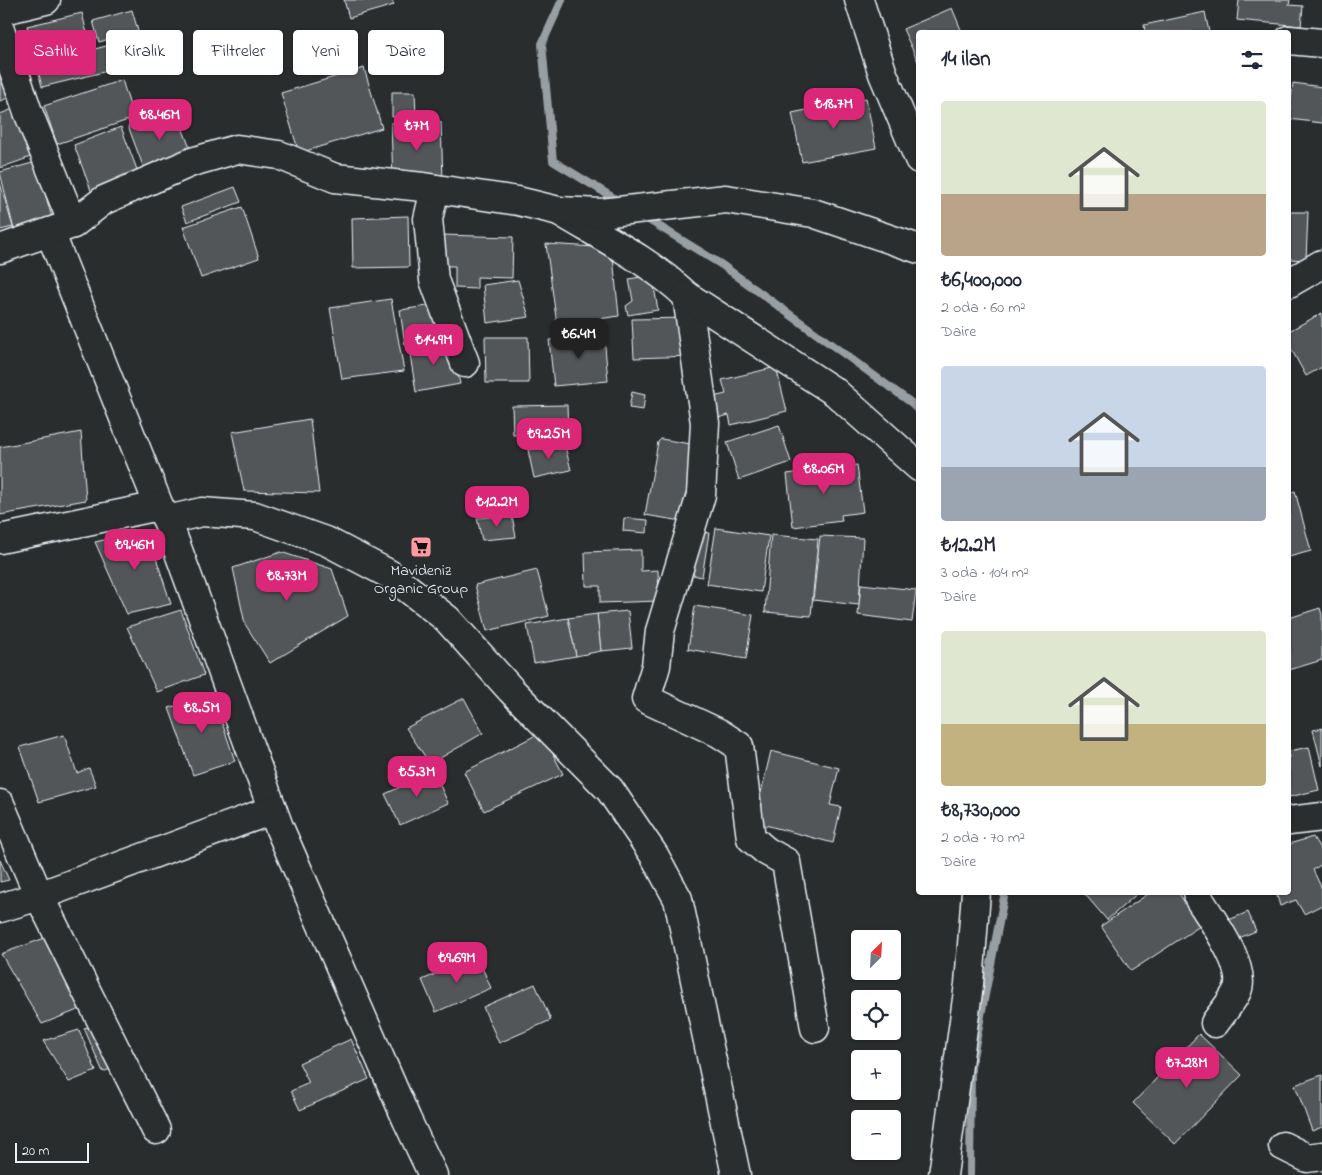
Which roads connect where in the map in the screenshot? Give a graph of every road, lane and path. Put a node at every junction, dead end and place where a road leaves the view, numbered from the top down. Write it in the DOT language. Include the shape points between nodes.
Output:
graph roads {
  1 [pos="46,0"];
  2 [pos="859,0"];
  3 [pos="0,11"];
  4 [pos="0,30"];
  5 [pos="1291,40"];
  6 [pos="1322,43"];
  7 [pos="916,151"];
  8 [pos="435,189"];
  9 [pos="559,211"];
  10 [pos="61,228"];
  11 [pos="916,248"];
  12 [pos="0,249"];
  13 [pos="1322,264"];
  14 [pos="1291,282"];
  15 [pos="686,296"];
  16 [pos="465,362"];
  17 [pos="916,464"];
  18 [pos="163,513"];
  19 [pos="0,539"];
  20 [pos="0,804"];
  21 [pos="272,810"];
  22 [pos="1322,816"];
  23 [pos="1291,822"];
  24 [pos="976,895"];
  25 [pos="1198,895"];
  26 [pos="39,896"];
  27 [pos="0,908"];
  28 [pos="1214,1023"];
  29 [pos="815,1028"];
  30 [pos="156,1130"];
  31 [pos="1283,1146"];
  32 [pos="1322,1156"];
  33 [pos="433,1175"];
  34 [pos="736,1175"];
  35 [pos="943,1175"];
  1 -- 3 [label="street"];
  2 -- 7 [label="street" via="883,74"];
  4 -- 10 [label="street" via="28,112"];
  5 -- 6 [label="street"];
  8 -- 9 [label="street" via="518,201"];
  8 -- 10 [label="street" via="334,178 279,155 237,149 192,162 104,200"];
  8 -- 16 [label="street" via="428,219 434,280"];
  9 -- 11 [label="street" via="601,213 726,199 813,213"];
  9 -- 15 [label="street" via="672,282"];
  10 -- 12 [label="street"];
  10 -- 18 [label="street"];
  13 -- 14 [label="street"];
  15 -- 17 [label="street" via="835,392"];
  15 -- 29 [label="street" via="705,423 701,495 660,631 656,666 646,699 719,733 739,746 751,838 786,862"];
  18 -- 19 [label="street"];
  18 -- 21 [label="street"];
  18 -- 34 [label="street" via="256,516 328,542 389,574 448,618 512,691 610,790 654,855 678,899"];
  20 -- 26 [label="street"];
  21 -- 26 [label="street"];
  21 -- 33 [label="street"];
  22 -- 23 [label="street"];
  24 -- 35 [label="street" via="970,984"];
  25 -- 28 [label="street" via="1238,970 1238,990"];
  26 -- 27 [label="street"];
  26 -- 30 [label="street"];
  31 -- 32 [label="street" via="1307,1158"];
}
